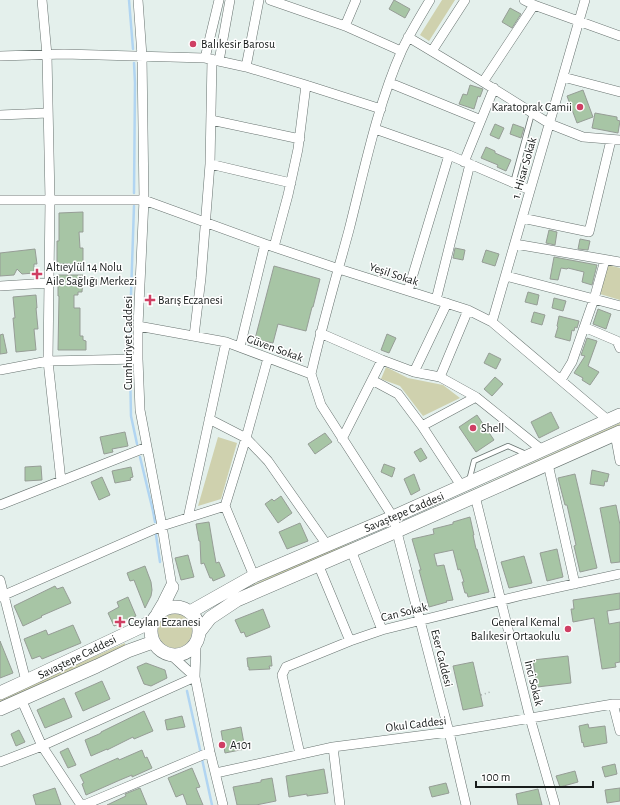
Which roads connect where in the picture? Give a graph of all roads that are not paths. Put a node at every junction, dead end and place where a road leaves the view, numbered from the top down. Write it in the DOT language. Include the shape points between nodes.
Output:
graph roads {
  1 [pos="42,0"];
  2 [pos="138,0"];
  3 [pos="219,0"];
  4 [pos="230,0"];
  5 [pos="259,0"];
  6 [pos="270,0"];
  7 [pos="356,0"];
  8 [pos="430,0"];
  9 [pos="465,0"];
  10 [pos="524,0"];
  11 [pos="585,0"];
  12 [pos="534,5"];
  13 [pos="579,21"];
  14 [pos="345,26"];
  15 [pos="620,36"];
  16 [pos="408,38"];
  17 [pos="402,51"];
  18 [pos="432,51"];
  19 [pos="47,55"];
  20 [pos="0,56"];
  21 [pos="142,56"];
  22 [pos="212,59"];
  23 [pos="246,67"];
  24 [pos="563,77"];
  25 [pos="483,82"];
  26 [pos="390,83"];
  27 [pos="306,85"];
  28 [pos="494,88"];
  29 [pos="620,92"];
  30 [pos="381,109"];
  31 [pos="532,113"];
  32 [pos="48,114"];
  33 [pos="0,115"];
  34 [pos="211,120"];
  35 [pos="481,120"];
  36 [pos="550,124"];
  37 [pos="375,129"];
  38 [pos="300,139"];
  39 [pos="615,140"];
  40 [pos="449,155"];
  41 [pos="467,163"];
  42 [pos="210,164"];
  43 [pos="291,183"];
  44 [pos="513,183"];
  45 [pos="530,190"];
  46 [pos="0,200"];
  47 [pos="50,200"];
  48 [pos="144,200"];
  49 [pos="522,218"];
  50 [pos="205,222"];
  51 [pos="515,244"];
  52 [pos="270,245"];
  53 [pos="605,260"];
  54 [pos="620,262"];
  55 [pos="339,269"];
  56 [pos="506,276"];
  57 [pos="49,283"];
  58 [pos="0,286"];
  59 [pos="408,291"];
  60 [pos="594,299"];
  61 [pos="436,300"];
  62 [pos="447,303"];
  63 [pos="620,306"];
  64 [pos="468,310"];
  65 [pos="492,322"];
  66 [pos="138,326"];
  67 [pos="584,327"];
  68 [pos="320,333"];
  69 [pos="194,336"];
  70 [pos="226,342"];
  71 [pos="240,348"];
  72 [pos="620,348"];
  73 [pos="138,358"];
  74 [pos="268,358"];
  75 [pos="382,360"];
  76 [pos="48,362"];
  77 [pos="0,370"];
  78 [pos="414,372"];
  79 [pos="311,374"];
  80 [pos="440,377"];
  81 [pos="372,380"];
  82 [pos="561,380"];
  83 [pos="476,397"];
  84 [pos="614,418"];
  85 [pos="209,419"];
  86 [pos="422,426"];
  87 [pos="617,433"];
  88 [pos="246,438"];
  89 [pos="342,439"];
  90 [pos="147,447"];
  91 [pos="542,450"];
  92 [pos="530,456"];
  93 [pos="620,461"];
  94 [pos="548,464"];
  95 [pos="61,481"];
  96 [pos="465,486"];
  97 [pos="475,496"];
  98 [pos="0,505"];
  99 [pos="225,506"];
  100 [pos="393,517"];
  101 [pos="188,518"];
  102 [pos="162,526"];
  103 [pos="397,531"];
  104 [pos="327,545"];
  105 [pos="351,550"];
  106 [pos="318,564"];
  107 [pos="620,574"];
  108 [pos="254,576"];
  109 [pos="0,580"];
  110 [pos="575,584"];
  111 [pos="172,586"];
  112 [pos="2,597"];
  113 [pos="501,600"];
  114 [pos="187,610"];
  115 [pos="155,618"];
  116 [pos="420,621"];
  117 [pos="382,630"];
  118 [pos="200,631"];
  119 [pos="350,641"];
  120 [pos="153,642"];
  121 [pos="196,645"];
  122 [pos="171,655"];
  123 [pos="195,677"];
  124 [pos="26,681"];
  125 [pos="0,693"];
  126 [pos="21,700"];
  127 [pos="616,704"];
  128 [pos="0,709"];
  129 [pos="530,718"];
  130 [pos="620,731"];
  131 [pos="449,732"];
  132 [pos="42,746"];
  133 [pos="333,747"];
  134 [pos="210,752"];
  135 [pos="300,754"];
  136 [pos="0,762"];
  137 [pos="216,773"];
  138 [pos="82,805"];
  139 [pos="223,805"];
  140 [pos="340,805"];
  141 [pos="466,805"];
  142 [pos="555,805"];
  1 -- 19 [label="street"];
  2 -- 21 [label="street, Cumhuriyet Caddesi"];
  3 -- 22 [label="street"];
  4 -- 22 [label="street"];
  5 -- 23 [label="street"];
  6 -- 14 [label="street"];
  7 -- 14 [label="street"];
  8 -- 16 [label="street"];
  9 -- 18 [label="street"];
  10 -- 12 [label="street"];
  11 -- 13 [label="street, 1. Hisar Sokak"];
  12 -- 13 [label="street"];
  12 -- 25 [label="street"];
  13 -- 15 [label="street"];
  13 -- 24 [label="street, 1. Hisar Sokak"];
  14 -- 17 [label="street"];
  16 -- 17 [label="street"];
  16 -- 18 [label="street"];
  17 -- 26 [label="street"];
  18 -- 25 [label="street"];
  19 -- 20 [label="street"];
  19 -- 21 [label="street"];
  19 -- 32 [label="street"];
  21 -- 22 [label="street"];
  21 -- 48 [label="street, Cumhuriyet Caddesi"];
  22 -- 23 [label="street"];
  22 -- 34 [label="street"];
  23 -- 27 [label="street"];
  24 -- 29 [label="street"];
  24 -- 36 [label="street, 1. Hisar Sokak"];
  25 -- 28 [label="street"];
  26 -- 30 [label="street"];
  26 -- 35 [label="street"];
  27 -- 30 [label="street"];
  27 -- 38 [label="street"];
  28 -- 31 [label="street"];
  28 -- 35 [label="street"];
  30 -- 37 [label="street"];
  31 -- 36 [label="street"];
  31 -- 44 [label="lane"];
  32 -- 33 [label="street"];
  32 -- 47 [label="street"];
  34 -- 38 [label="street"];
  34 -- 42 [label="street"];
  35 -- 41 [label="street"];
  36 -- 39 [label="street" via="583,137"];
  36 -- 45 [label="street, 1. Hisar Sokak"];
  37 -- 40 [label="street"];
  37 -- 55 [label="street"];
  38 -- 43 [label="street"];
  39 -- 49 [label="street" via="589,232"];
  40 -- 41 [label="street"];
  40 -- 59 [label="street"];
  41 -- 44 [label="street"];
  41 -- 61 [label="street"];
  42 -- 43 [label="street"];
  42 -- 50 [label="street"];
  43 -- 52 [label="street"];
  44 -- 45 [label="street"];
  45 -- 49 [label="street, 1. Hisar Sokak"];
  46 -- 47 [label="street, Yeşil Sokak"];
  47 -- 48 [label="street, Yeşil Sokak"];
  47 -- 57 [label="street"];
  48 -- 50 [label="street, Yeşil Sokak"];
  48 -- 66 [label="street, Cumhuriyet Caddesi"];
  49 -- 51 [label="street, 1. Hisar Sokak"];
  50 -- 52 [label="street, Yeşil Sokak"];
  50 -- 69 [label="street"];
  51 -- 53 [label="street"];
  51 -- 56 [label="street, 1. Hisar Sokak"];
  52 -- 55 [label="street, Yeşil Sokak"];
  52 -- 71 [label="street"];
  53 -- 54 [label="street"];
  53 -- 60 [label="street"];
  55 -- 59 [label="street, Yeşil Sokak"];
  55 -- 68 [label="street"];
  56 -- 60 [label="street"];
  56 -- 65 [label="street, 1. Hisar Sokak"];
  57 -- 58 [label="street"];
  57 -- 76 [label="street"];
  59 -- 61 [label="street, Yeşil Sokak"];
  60 -- 63 [label="street"];
  60 -- 67 [label="street"];
  61 -- 62 [label="street, Yeşil Sokak"];
  62 -- 64 [label="street, Yeşil Sokak"];
  62 -- 78 [label="street"];
  64 -- 65 [label="street, Yeşil Sokak"];
  64 -- 80 [label="street"];
  65 -- 82 [label="street, Yeşil Sokak"];
  66 -- 69 [label="street, Güven Sokak"];
  66 -- 73 [label="street, Cumhuriyet Caddesi"];
  67 -- 72 [label="street" via="617,341"];
  67 -- 82 [label="street" via="572,362"];
  68 -- 75 [label="street"];
  68 -- 79 [label="street"];
  69 -- 70 [label="street, Güven Sokak"];
  70 -- 71 [label="street, Güven Sokak"];
  70 -- 85 [label="street"];
  71 -- 74 [label="street, Güven Sokak"];
  73 -- 76 [label="street"];
  73 -- 90 [label="street, Cumhuriyet Caddesi" via="140,410"];
  74 -- 79 [label="street, Güven Sokak"];
  74 -- 88 [label="street"];
  75 -- 78 [label="street"];
  75 -- 81 [label="street"];
  76 -- 77 [label="street"];
  76 -- 95 [label="street"];
  78 -- 80 [label="street"];
  79 -- 89 [label="street, Güven Sokak" via="321,405"];
  80 -- 83 [label="street"];
  81 -- 86 [label="street" via="398,394"];
  81 -- 89 [label="street"];
  82 -- 84 [label="street, Yeşil Sokak"];
  83 -- 86 [label="street"];
  83 -- 91 [label="street"];
  84 -- 91 [label="main road, Savaştepe Caddesi"];
  85 -- 88 [label="street"];
  85 -- 101 [label="street"];
  86 -- 96 [label="street"];
  87 -- 93 [label="street"];
  87 -- 94 [label="main road, Savaştepe Caddesi"];
  88 -- 99 [label="street"];
  88 -- 104 [label="street" via="268,461"];
  89 -- 100 [label="street, Güven Sokak"];
  90 -- 95 [label="street"];
  90 -- 102 [label="street, Cumhuriyet Caddesi"];
  91 -- 92 [label="main road, Savaştepe Caddesi"];
  92 -- 96 [label="main road, Savaştepe Caddesi"];
  92 -- 96 [label="lane" via="508,446 474,461"];
  94 -- 97 [label="main road, Savaştepe Caddesi"];
  94 -- 110 [label="street"];
  95 -- 98 [label="street"];
  96 -- 100 [label="main road, Savaştepe Caddesi"];
  97 -- 103 [label="main road, Savaştepe Caddesi"];
  97 -- 113 [label="street, İnci Sokak"];
  99 -- 101 [label="street"];
  99 -- 108 [label="street"];
  100 -- 103 [label="street, Eser Caddesi"];
  100 -- 104 [label="main road, Savaştepe Caddesi"];
  101 -- 102 [label="street"];
  102 -- 111 [label="street, Cumhuriyet Caddesi"];
  102 -- 112 [label="street"];
  103 -- 105 [label="main road, Savaştepe Caddesi"];
  103 -- 116 [label="street, Eser Caddesi"];
  104 -- 108 [label="main road, Savaştepe Caddesi"];
  105 -- 106 [label="main road, Savaştepe Caddesi"];
  105 -- 117 [label="street"];
  106 -- 118 [label="main road, Savaştepe Caddesi" via="237,600 210,618"];
  106 -- 119 [label="street"];
  107 -- 110 [label="street, Can Sokak"];
  108 -- 114 [label="main road, Savaştepe Caddesi"];
  109 -- 112 [label="street"];
  110 -- 113 [label="street, Can Sokak"];
  111 -- 114 [label="main road" via="177,600"];
  111 -- 115 [label="main road"];
  112 -- 124 [label="street"];
  113 -- 116 [label="street, Can Sokak"];
  113 -- 129 [label="street, İnci Sokak"];
  114 -- 115 [label="main road" via="170,607"];
  114 -- 118 [label="main road" via="195,617"];
  115 -- 120 [label="main road" via="151,628"];
  115 -- 124 [label="main road, Savaştepe Caddesi"];
  116 -- 117 [label="street, Can Sokak"];
  116 -- 131 [label="street, Eser Caddesi"];
  117 -- 119 [label="street, Can Sokak"];
  118 -- 121 [label="main road"];
  119 -- 135 [label="street, Can Sokak" via="286,667 282,675"];
  120 -- 122 [label="main road" via="163,653"];
  120 -- 126 [label="main road, Savaştepe Caddesi"];
  121 -- 122 [label="main road" via="185,654"];
  121 -- 123 [label="street"];
  122 -- 123 [label="street"];
  123 -- 132 [label="street"];
  123 -- 134 [label="street"];
  124 -- 125 [label="main road, Savaştepe Caddesi"];
  126 -- 128 [label="main road, Savaştepe Caddesi"];
  126 -- 132 [label="street"];
  127 -- 129 [label="street, Okul Caddesi"];
  127 -- 130 [label="street"];
  129 -- 131 [label="street, Okul Caddesi"];
  129 -- 142 [label="street, İnci Sokak"];
  131 -- 133 [label="street, Okul Caddesi"];
  131 -- 141 [label="street, Eser Caddesi"];
  132 -- 136 [label="street"];
  132 -- 138 [label="street"];
  133 -- 135 [label="street, Okul Caddesi"];
  133 -- 140 [label="street"];
  134 -- 137 [label="street"];
  134 -- 138 [label="street"];
  135 -- 137 [label="street, Okul Caddesi"];
  137 -- 139 [label="street"];
}
